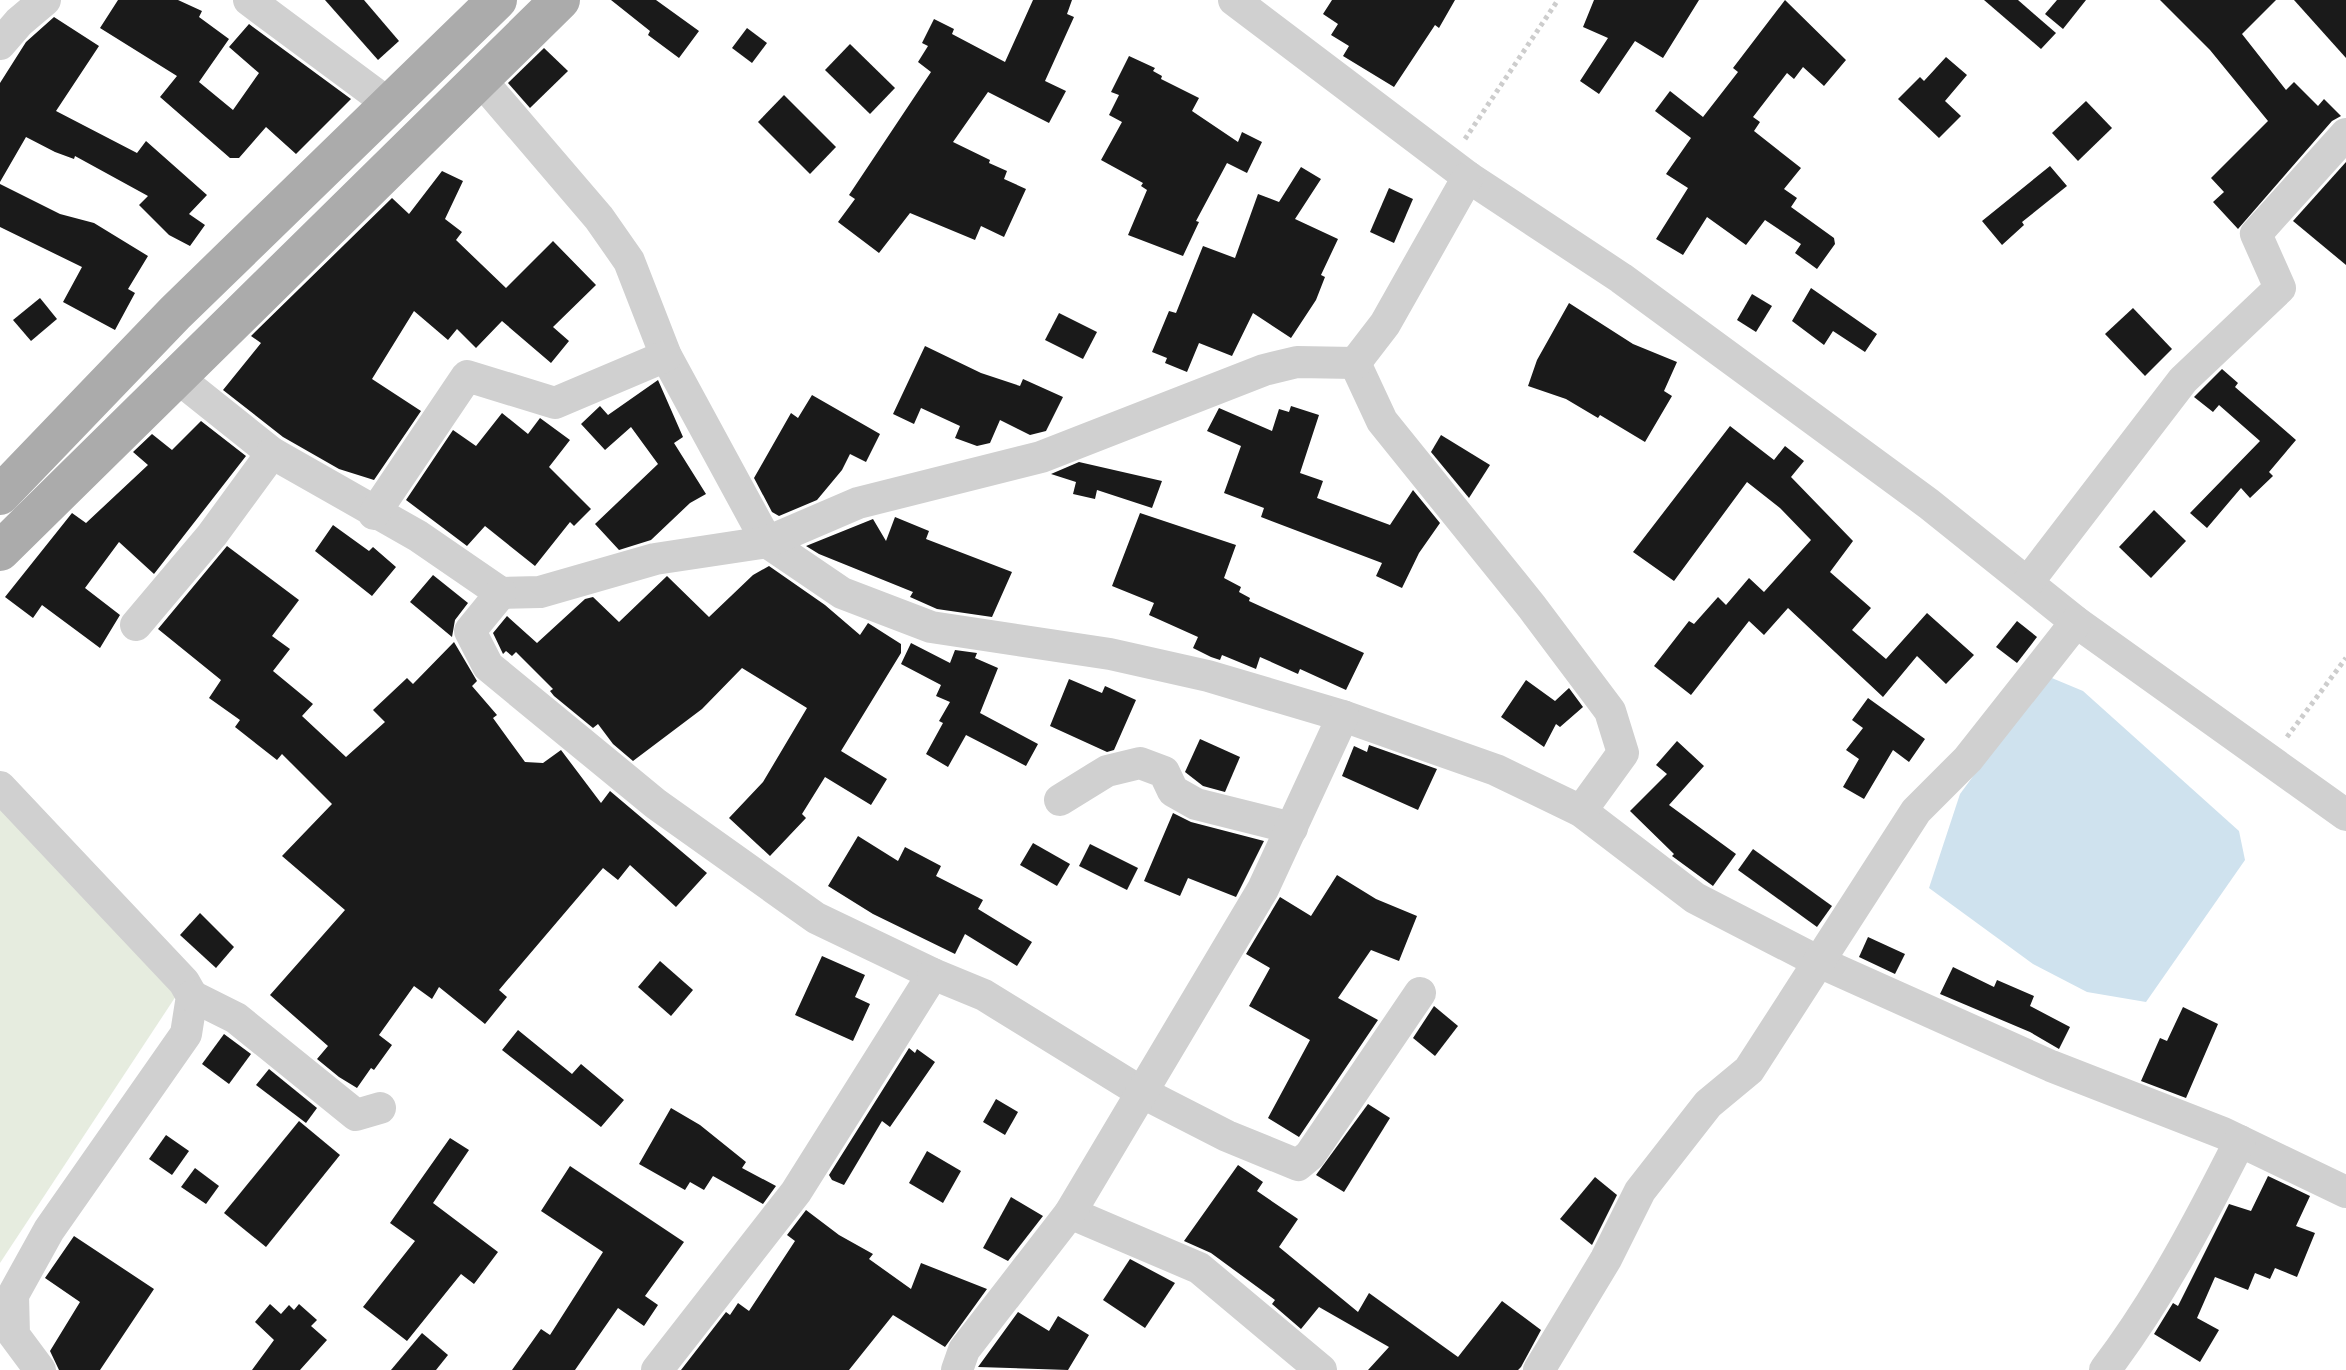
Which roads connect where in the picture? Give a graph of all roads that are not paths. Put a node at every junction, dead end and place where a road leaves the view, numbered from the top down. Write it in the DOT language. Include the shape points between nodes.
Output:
graph roads {
  1 [pos="45,0"];
  2 [pos="249,0"];
  3 [pos="497,0"];
  4 [pos="560,0"];
  5 [pos="1234,0"];
  6 [pos="0,44"];
  7 [pos="480,79"];
  8 [pos="389,104"];
  9 [pos="2346,134"];
  10 [pos="1458,170"];
  11 [pos="666,356"];
  12 [pos="1355,363"];
  13 [pos="178,378"];
  14 [pos="272,453"];
  15 [pos="0,495"];
  16 [pos="374,514"];
  17 [pos="767,542"];
  18 [pos="0,551"];
  19 [pos="2028,582"];
  20 [pos="501,593"];
  21 [pos="2076,622"];
  22 [pos="136,625"];
  23 [pos="1343,716"];
  24 [pos="0,787"];
  25 [pos="1060,800"];
  26 [pos="1581,811"];
  27 [pos="2346,815"];
  28 [pos="1292,828"];
  29 [pos="1819,962"];
  30 [pos="933,974"];
  31 [pos="1420,993"];
  32 [pos="192,996"];
  33 [pos="1141,1092"];
  34 [pos="380,1108"];
  35 [pos="2240,1141"];
  36 [pos="2346,1192"];
  37 [pos="1070,1213"];
  38 [pos="6,1292"];
  39 [pos="40,1370"];
  40 [pos="657,1370"];
  41 [pos="957,1370"];
  42 [pos="1321,1370"];
  43 [pos="1539,1370"];
  44 [pos="2105,1370"];
  1 -- 6 [label="street"];
  2 -- 8 [label="street"];
  3 -- 8 [label="main road"];
  4 -- 7 [label="main road"];
  5 -- 10 [label="street"];
  7 -- 11 [label="street" via="599,218 629,261"];
  7 -- 13 [label="main road"];
  8 -- 15 [label="main road" via="164,324"];
  9 -- 19 [label="street" via="2256,234 2280,288 2183,380"];
  10 -- 12 [label="street" via="1385,324"];
  10 -- 19 [label="street" via="1621,278"];
  11 -- 16 [label="street" via="555,403 467,376"];
  11 -- 17 [label="street"];
  12 -- 17 [label="street" via="1297,362 1264,370 1041,457 858,503"];
  12 -- 26 [label="street" via="1382,421 1610,711 1623,753"];
  13 -- 14 [label="street"];
  13 -- 18 [label="main road"];
  14 -- 16 [label="street"];
  14 -- 22 [label="street"];
  16 -- 20 [label="street" via="418,536"];
  17 -- 20 [label="street" via="655,559 540,592"];
  17 -- 23 [label="street" via="842,593 931,627 1166,666"];
  19 -- 21 [label="street"];
  20 -- 30 [label="street" via="470,631 488,666 656,804 816,918"];
  21 -- 27 [label="street"];
  21 -- 29 [label="street" via="1968,759 1916,811"];
  23 -- 26 [label="street" via="1496,770"];
  23 -- 28 [label="street"];
  24 -- 32 [label="street"];
  25 -- 28 [label="street" via="1107,771 1140,763 1164,772 1173,791 1196,804"];
  26 -- 29 [label="street" via="1695,898"];
  28 -- 33 [label="street" via="1263,889"];
  29 -- 35 [label="street" via="2051,1066"];
  29 -- 43 [label="street" via="1749,1070 1708,1104 1640,1191"];
  30 -- 33 [label="street" via="984,995"];
  30 -- 40 [label="street" via="796,1192"];
  31 -- 33 [label="street" via="1310,1155 1298,1165"];
  32 -- 34 [label="street" via="236,1018 356,1115"];
  32 -- 38 [label="street" via="186,1034"];
  33 -- 37 [label="street"];
  35 -- 36 [label="street"];
  35 -- 44 [label="street" via="2168,1277"];
  37 -- 41 [label="street" via="964,1350"];
  37 -- 42 [label="street" via="1199,1268"];
  38 -- 39 [label="street" via="14,1335"];
}
